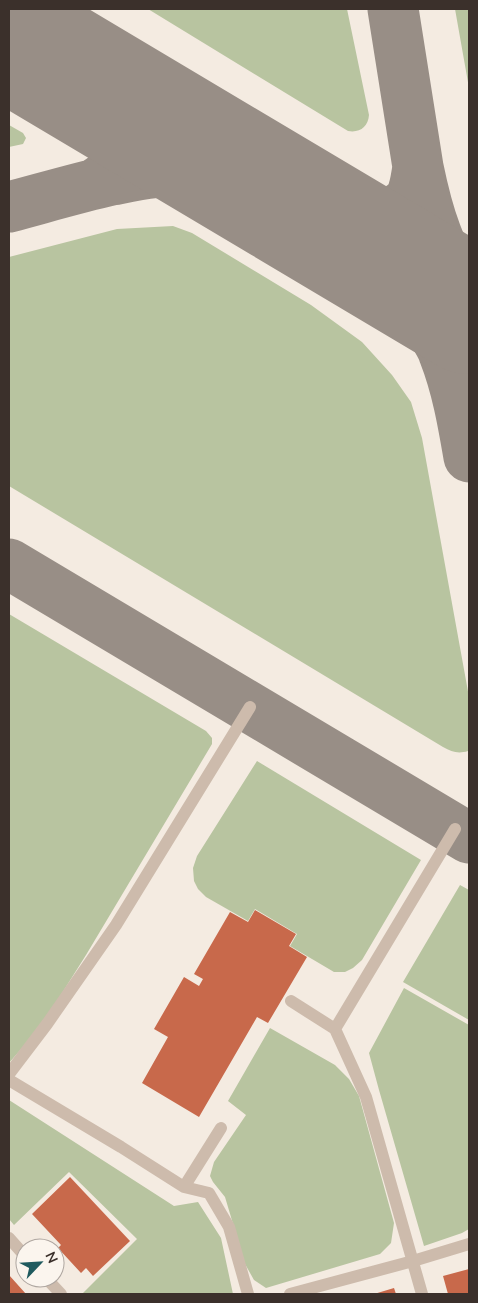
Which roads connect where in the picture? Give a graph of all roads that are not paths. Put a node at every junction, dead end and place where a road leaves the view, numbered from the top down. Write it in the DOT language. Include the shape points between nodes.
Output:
graph roads {
  1 [pos="250,707"];
  2 [pos="455,829"];
  3 [pos="290,1001"];
  4 [pos="335,1029"];
  5 [pos="9,1074"];
  6 [pos="9,1080"];
  7 [pos="221,1128"];
  8 [pos="184,1187"];
  9 [pos="469,1244"];
  10 [pos="413,1261"];
  11 [pos="248,1294"];
  12 [pos="290,1294"];
  13 [pos="422,1294"];
  1 -- 5 [label="lane" via="116,925"];
  2 -- 4 [label="lane"];
  3 -- 4 [label="lane"];
  4 -- 10 [label="lane" via="366,1096"];
  6 -- 8 [label="lane"];
  7 -- 8 [label="lane"];
  8 -- 11 [label="lane" via="209,1193 228,1227"];
  9 -- 10 [label="lane"];
  10 -- 12 [label="lane"];
  10 -- 13 [label="lane"];
}
